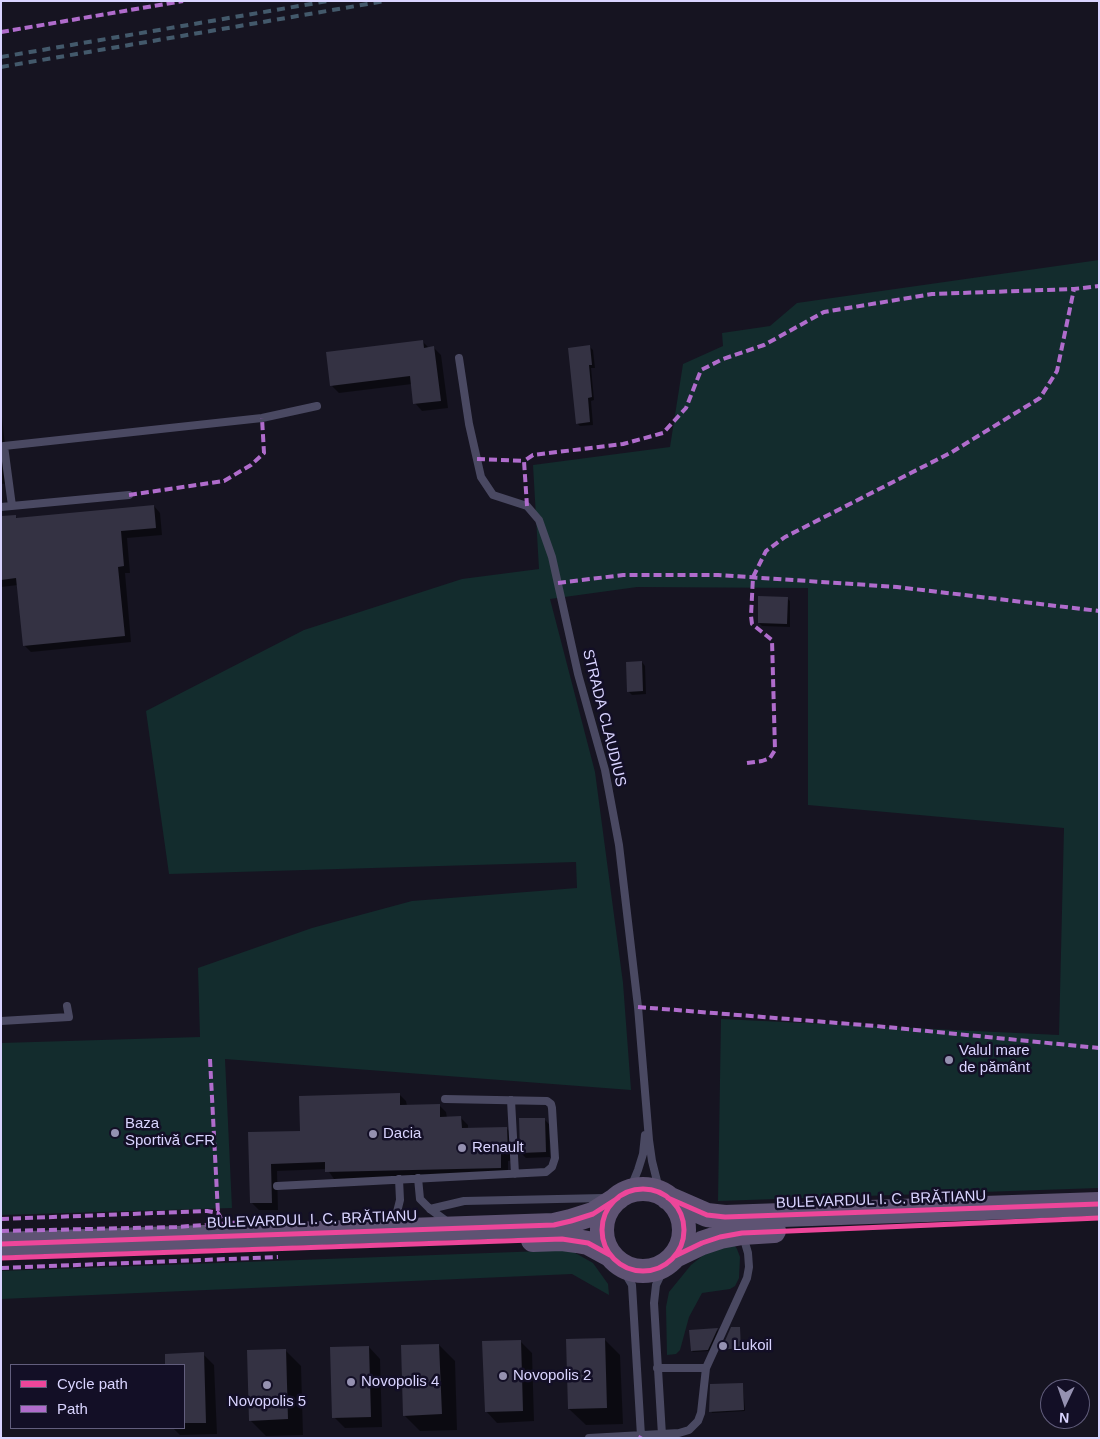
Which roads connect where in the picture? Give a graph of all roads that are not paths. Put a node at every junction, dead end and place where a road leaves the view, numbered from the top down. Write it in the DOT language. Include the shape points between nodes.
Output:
graph roads {
  1 [pos="459,358"];
  2 [pos="317,406"];
  3 [pos="129,495"];
  4 [pos="1,506"];
  5 [pos="12,506"];
  6 [pos="67,1006"];
  7 [pos="1,1021"];
  8 [pos="444,1099"];
  9 [pos="511,1100"];
  10 [pos="647,1121"];
  11 [pos="515,1174"];
  12 [pos="418,1178"];
  13 [pos="399,1180"];
  14 [pos="277,1186"];
  15 [pos="624,1195"];
  16 [pos="664,1196"];
  17 [pos="1099,1204"];
  18 [pos="430,1209"];
  19 [pos="1099,1218"];
  20 [pos="376,1222"];
  21 [pos="310,1225"];
  22 [pos="457,1228"];
  23 [pos="742,1233"];
  24 [pos="231,1236"];
  25 [pos="1,1244"];
  26 [pos="1,1258"];
  27 [pos="614,1259"];
  28 [pos="670,1260"];
  29 [pos="657,1368"];
  30 [pos="706,1368"];
  31 [pos="662,1435"];
  32 [pos="641,1436"];
  33 [pos="589,1438"];
  1 -- 10 [label="lane, STRADA CLAUDIUS" via="481,477 493,495 527,506 539,520 552,557 619,845 638,1007"];
  2 -- 5 [label="lane" via="262,418 4,446"];
  3 -- 5 [label="lane"];
  4 -- 5 [label="lane"];
  6 -- 7 [label="lane" via="69,1017"];
  8 -- 9 [label="lane"];
  9 -- 11 [label="lane"];
  9 -- 11 [label="lane" via="542,1100 551,1104 555,1158 546,1172"];
  10 -- 15 [label="lane, STRADA CLAUDIUS" via="643,1154"];
  10 -- 16 [label="lane, STRADA CLAUDIUS" via="652,1161"];
  11 -- 12 [label="lane"];
  12 -- 13 [label="lane"];
  12 -- 18 [label="lane" via="420,1199"];
  13 -- 14 [label="lane"];
  13 -- 20 [label="lane" via="400,1200 395,1220"];
  15 -- 16 [label="main road" via="642,1190"];
  15 -- 18 [label="lane" via="464,1201"];
  15 -- 22 [label="main road, BULEVARDUL I. C. BRĂTIANU" via="593,1214 554,1225"];
  15 -- 27 [label="main road" via="605,1214 602,1225 605,1245"];
  16 -- 17 [label="main road, BULEVARDUL I. C. BRĂTIANU" via="707,1215 725,1217"];
  16 -- 28 [label="main road" via="680,1213 684,1232 681,1245"];
  18 -- 22 [label="lane"];
  19 -- 23 [label="main road, BULEVARDUL I. C. BRĂTIANU"];
  21 -- 24 [label="lane"];
  22 -- 24 [label="main road, BULEVARDUL I. C. BRĂTIANU"];
  23 -- 28 [label="main road, BULEVARDUL I. C. BRĂTIANU" via="702,1242"];
  23 -- 30 [label="lane" via="749,1267"];
  24 -- 25 [label="main road, BULEVARDUL I. C. BRĂTIANU"];
  26 -- 27 [label="main road, BULEVARDUL I. C. BRĂTIANU" via="562,1239 588,1244"];
  27 -- 28 [label="main road" via="630,1269 642,1271 654,1270"];
  27 -- 32 [label="lane" via="632,1285"];
  28 -- 29 [label="lane" via="656,1285"];
  29 -- 30 [label="lane"];
  29 -- 31 [label="lane"];
  30 -- 31 [label="lane" via="698,1421 689,1430"];
  31 -- 32 [label="lane"];
  32 -- 33 [label="lane"];
}
